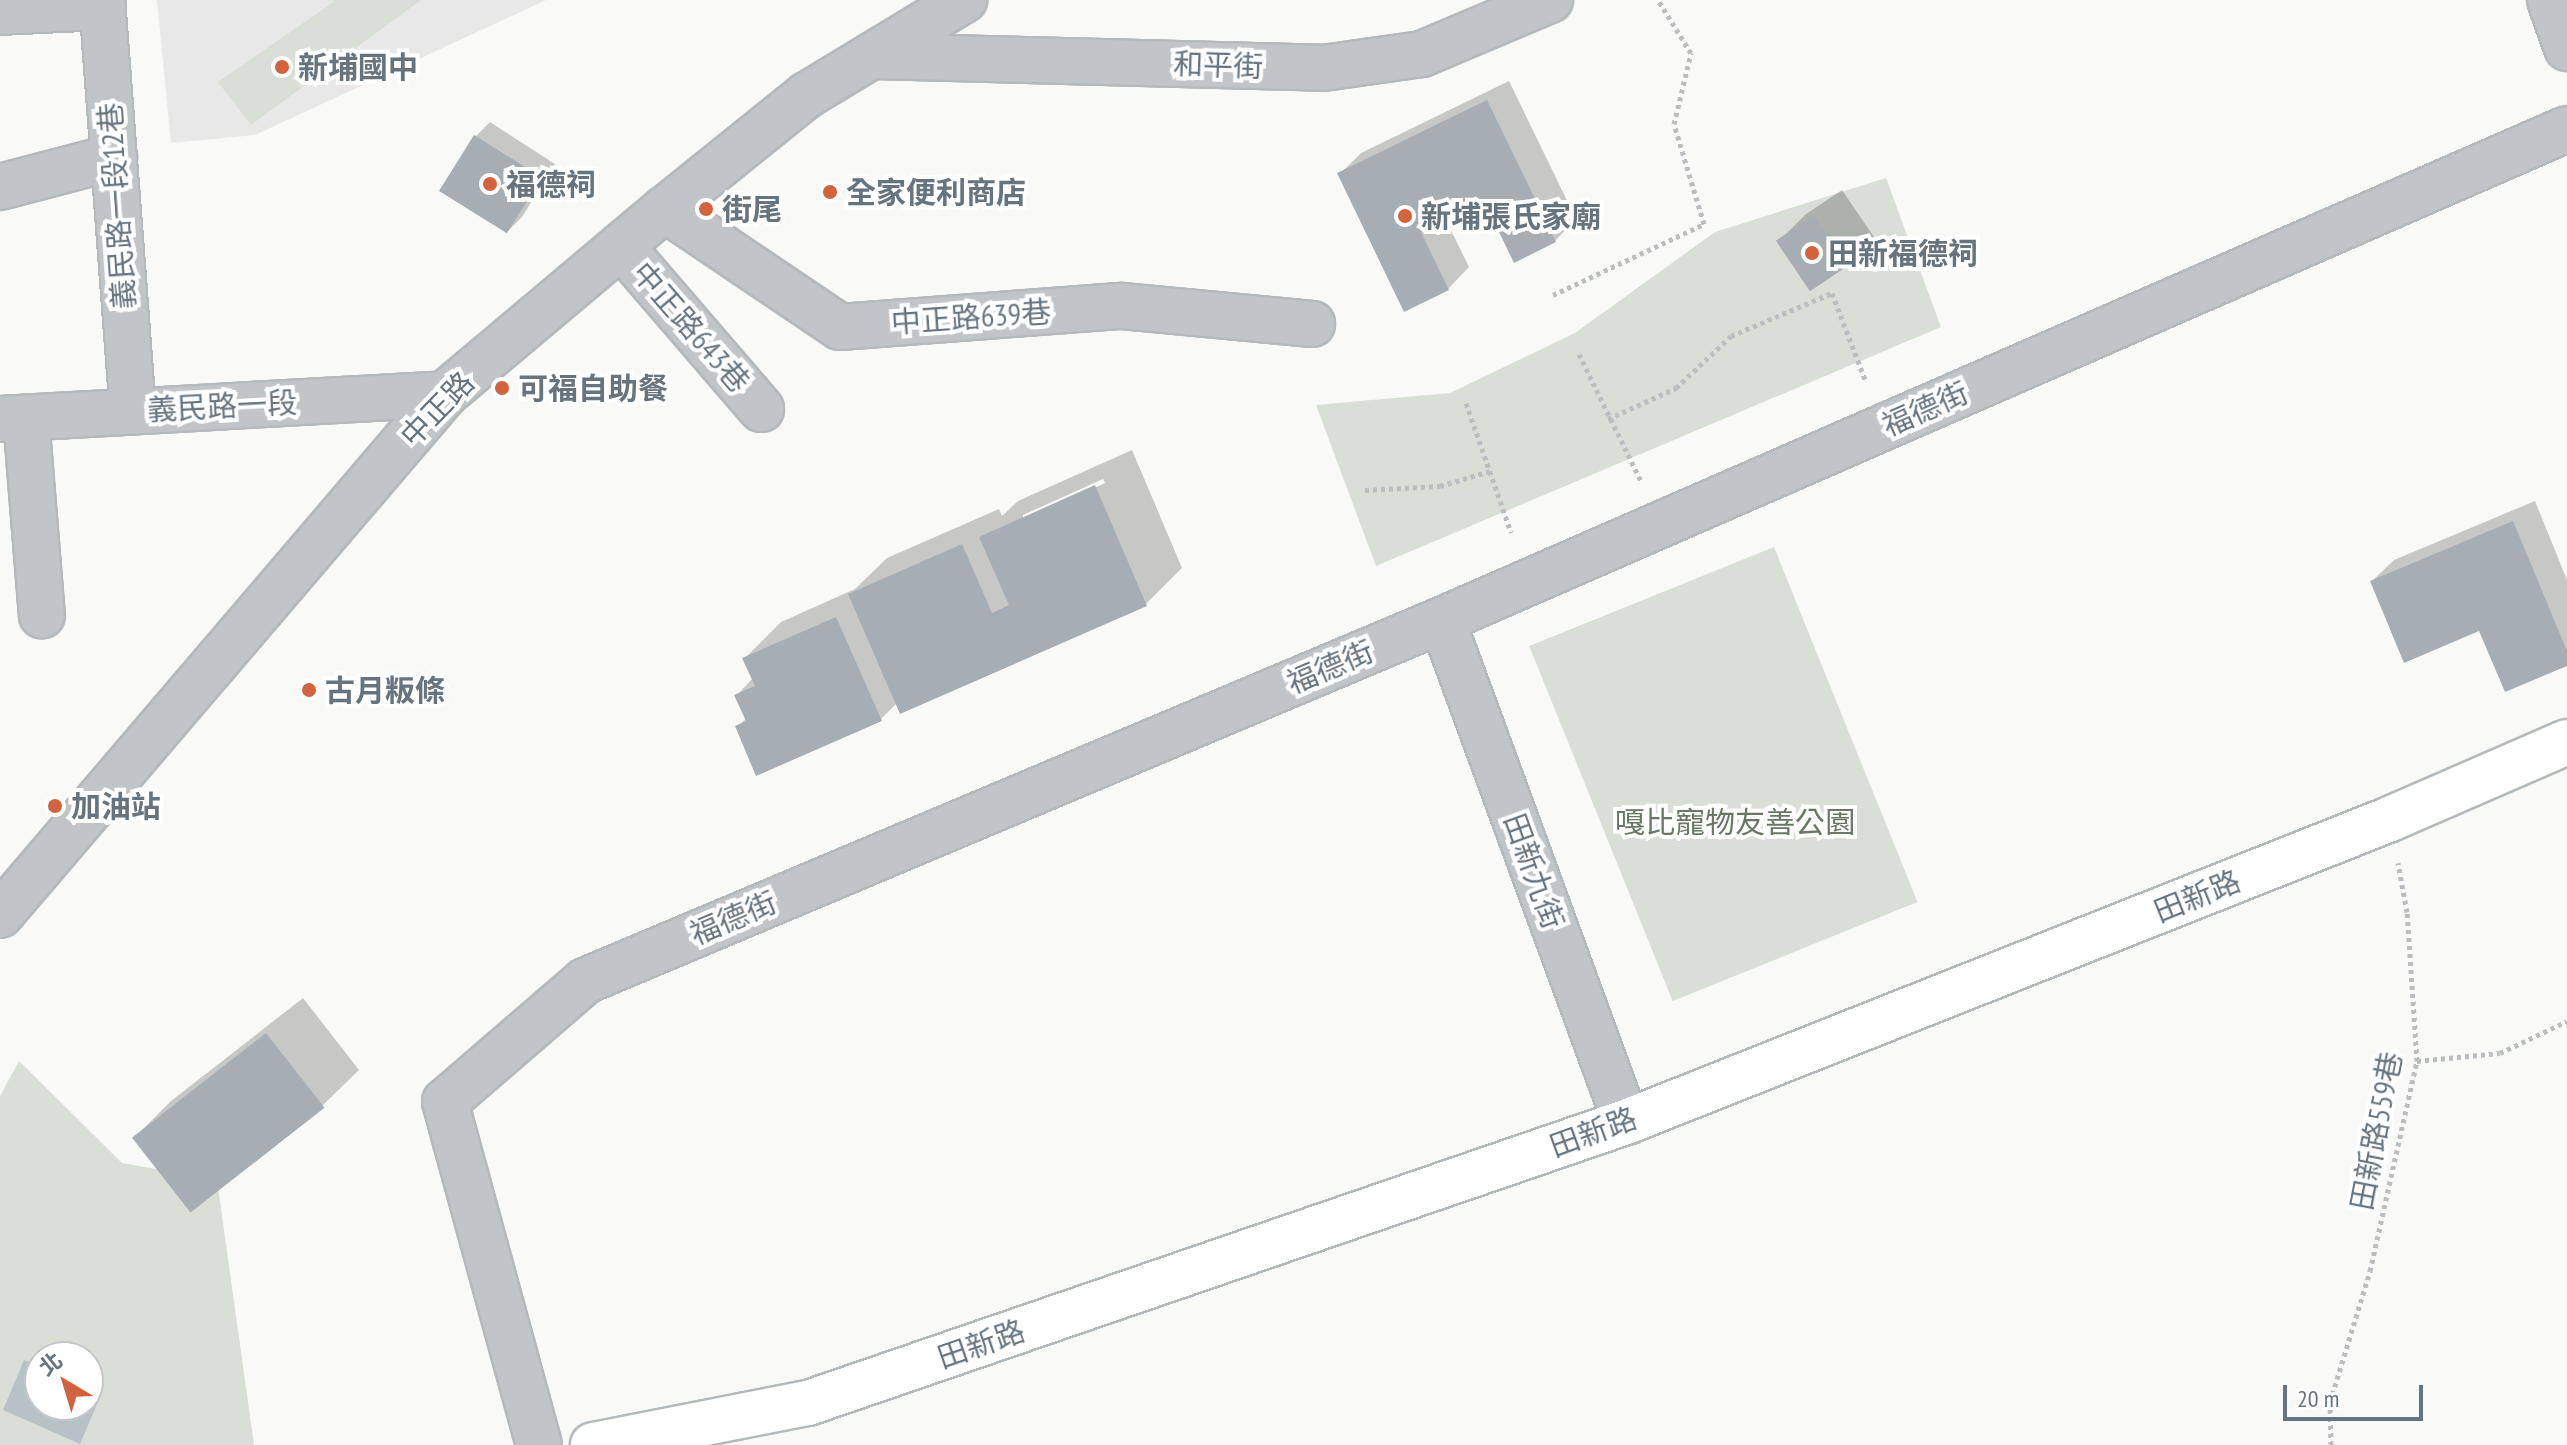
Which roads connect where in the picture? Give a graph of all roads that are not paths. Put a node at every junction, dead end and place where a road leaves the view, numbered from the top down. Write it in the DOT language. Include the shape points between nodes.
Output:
graph roads {
  1 [pos="964,0"];
  2 [pos="1550,0"];
  3 [pos="2550,0"];
  4 [pos="103,4"];
  5 [pos="0,12"];
  6 [pos="2567,48"];
  7 [pos="873,56"];
  8 [pos="2567,129"];
  9 [pos="114,157"];
  10 [pos="0,187"];
  11 [pos="665,209"];
  12 [pos="621,246"];
  13 [pos="1312,324"];
  14 [pos="445,394"];
  15 [pos="761,409"];
  16 [pos="133,411"];
  17 [pos="13,418"];
  18 [pos="42,615"];
  19 [pos="1442,620"];
  20 [pos="2567,742"];
  21 [pos="0,915"];
  22 [pos="1626,1122"];
  23 [pos="539,1445"];
  24 [pos="593,1445"];
  1 -- 7 [label="street, 中正路"];
  2 -- 7 [label="street, 和平街" via="1422,54 1323,68"];
  3 -- 6 [label="street"];
  4 -- 5 [label="street"];
  4 -- 9 [label="street, 義民路一段12巷"];
  7 -- 11 [label="street, 中正路" via="807,95"];
  8 -- 19 [label="street, 福德街"];
  9 -- 10 [label="street"];
  9 -- 16 [label="street, 義民路一段12巷"];
  11 -- 12 [label="street, 中正路"];
  11 -- 13 [label="street, 中正路639巷" via="840,327 1122,306"];
  12 -- 14 [label="street, 中正路"];
  12 -- 15 [label="street, 中正路643巷"];
  14 -- 16 [label="street, 義民路一段"];
  14 -- 21 [label="street, 中正路"];
  16 -- 17 [label="street, 義民路一段"];
  17 -- 18 [label="street"];
  19 -- 22 [label="street, 田新九街"];
  19 -- 23 [label="street, 福德街" via="585,981 445,1102"];
  20 -- 22 [label="main road, 田新路" via="2390,819"];
  22 -- 24 [label="main road, 田新路" via="808,1403"];
}
